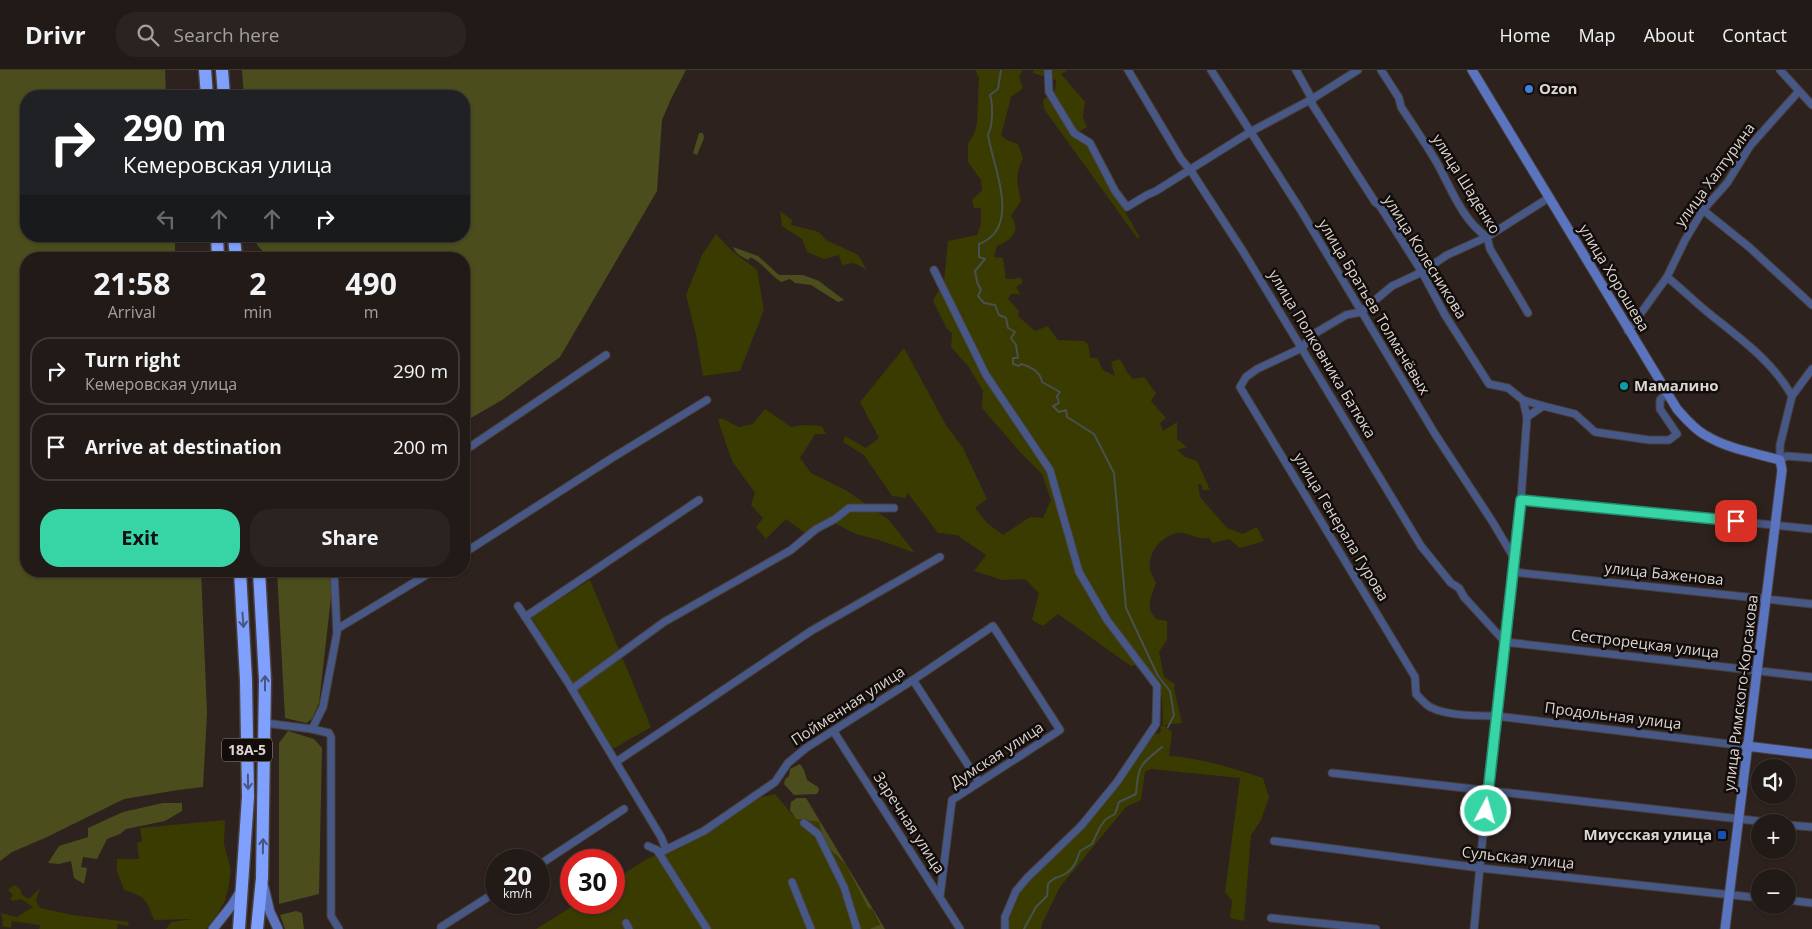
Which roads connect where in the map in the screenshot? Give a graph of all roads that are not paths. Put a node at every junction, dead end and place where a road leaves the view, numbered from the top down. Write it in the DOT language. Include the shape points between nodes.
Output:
graph roads {
  1 [pos="205,70"];
  2 [pos="222,70"];
  3 [pos="1048,70"];
  4 [pos="1128,70"];
  5 [pos="1210,70"];
  6 [pos="1296,70"];
  7 [pos="1358,70"];
  8 [pos="1381,70"];
  9 [pos="1472,70"];
  10 [pos="1780,70"];
  11 [pos="207,90"];
  12 [pos="224,90"];
  13 [pos="1799,91"];
  14 [pos="1312,99"];
  15 [pos="1812,105"];
  16 [pos="1250,132"];
  17 [pos="1191,170"];
  18 [pos="1550,197"];
  19 [pos="1703,210"];
  20 [pos="1486,237"];
  21 [pos="934,270"];
  22 [pos="1422,272"];
  23 [pos="1667,276"];
  24 [pos="1812,305"];
  25 [pos="1361,312"];
  26 [pos="1528,313"];
  27 [pos="1628,330"];
  28 [pos="1302,348"];
  29 [pos="606,356"];
  30 [pos="1812,369"];
  31 [pos="1666,394"];
  32 [pos="1792,396"];
  33 [pos="706,400"];
  34 [pos="1523,400"];
  35 [pos="1543,406"];
  36 [pos="1528,417"];
  37 [pos="470,447"];
  38 [pos="1812,458"];
  39 [pos="1780,460"];
  40 [pos="699,500"];
  41 [pos="1521,500"];
  42 [pos="894,508"];
  43 [pos="1775,525"];
  44 [pos="1812,529"];
  45 [pos="470,549"];
  46 [pos="940,557"];
  47 [pos="1514,559"];
  48 [pos="1513,572"];
  49 [pos="240,577"];
  50 [pos="260,577"];
  51 [pos="334,577"];
  52 [pos="423,577"];
  53 [pos="1767,599"];
  54 [pos="1812,604"];
  55 [pos="518,606"];
  56 [pos="525,617"];
  57 [pos="993,626"];
  58 [pos="337,629"];
  59 [pos="1505,642"];
  60 [pos="1758,671"];
  61 [pos="1812,677"];
  62 [pos="913,680"];
  63 [pos="572,689"];
  64 [pos="1416,694"];
  65 [pos="1496,716"];
  66 [pos="265,723"];
  67 [pos="312,729"];
  68 [pos="834,732"];
  69 [pos="1746,746"];
  70 [pos="1812,754"];
  71 [pos="616,762"];
  72 [pos="1332,773"];
  73 [pos="979,782"];
  74 [pos="1488,792"];
  75 [pos="624,808"];
  76 [pos="1739,820"];
  77 [pos="1751,821"];
  78 [pos="804,823"];
  79 [pos="1796,826"];
  80 [pos="1812,827"];
  81 [pos="1274,841"];
  82 [pos="648,846"];
  83 [pos="666,849"];
  84 [pos="659,853"];
  85 [pos="550,858"];
  86 [pos="1480,868"];
  87 [pos="262,878"];
  88 [pos="243,882"];
  89 [pos="792,882"];
  90 [pos="1728,895"];
  91 [pos="940,896"];
  92 [pos="1751,897"];
  93 [pos="485,899"];
  94 [pos="1796,901"];
  95 [pos="1812,902"];
  96 [pos="1271,918"];
  97 [pos="855,928"];
  98 [pos="212,929"];
  99 [pos="238,929"];
  100 [pos="257,929"];
  101 [pos="278,929"];
  102 [pos="339,929"];
  103 [pos="441,929"];
  104 [pos="707,929"];
  105 [pos="811,929"];
  106 [pos="960,929"];
  107 [pos="1005,929"];
  108 [pos="1376,929"];
  109 [pos="1474,929"];
  110 [pos="1724,929"];
  1 -- 11 [label="highway"];
  2 -- 12 [label="highway"];
  3 -- 17 [label="street" via="1049,92 1074,133 1090,143 1127,207"];
  4 -- 17 [label="street, улица Полковника Батюка" via="1181,159"];
  5 -- 16 [label="street, улица Братьев Толмачёвых"];
  6 -- 14 [label="street, улица Колесникова"];
  7 -- 14 [label="street"];
  8 -- 20 [label="street, улица Шаденко" via="1475,229"];
  9 -- 18 [label="main road, улица Хорошева"];
  10 -- 13 [label="street"];
  13 -- 15 [label="street"];
  13 -- 19 [label="street, улица Халтурина" via="1750,146 1727,183"];
  14 -- 16 [label="street"];
  14 -- 22 [label="street, улица Колесникова" via="1346,160"];
  16 -- 17 [label="street"];
  16 -- 25 [label="street, улица Братьев Толмачёвых"];
  17 -- 28 [label="street, улица Полковника Батюка"];
  18 -- 20 [label="street"];
  18 -- 27 [label="main road, улица Хорошева"];
  19 -- 23 [label="street, улица Халтурина"];
  19 -- 24 [label="street"];
  20 -- 22 [label="street" via="1447,255"];
  20 -- 26 [label="street, улица Шаденко"];
  21 -- 107 [label="street" via="986,375 1050,470 1079,572 1107,620 1158,686 1156,724 1117,782 1081,826 1016,891 1005,917"];
  22 -- 25 [label="street" via="1392,286"];
  22 -- 34 [label="street, улица Колесникова" via="1489,384 1508,388"];
  23 -- 27 [label="street, улица Халтурина"];
  23 -- 32 [label="street" via="1762,357 1783,380"];
  25 -- 28 [label="street" via="1346,315 1312,335"];
  25 -- 47 [label="street, улица Братьев Толмачёвых"];
  27 -- 31 [label="main road, улица Хорошева"];
  28 -- 59 [label="street, улица Полковника Батюка" via="1421,546"];
  28 -- 64 [label="street, улица Генерала Гурова" via="1257,369 1246,377 1240,388 1415,677"];
  29 -- 37 [label="street"];
  30 -- 32 [label="street, улица Римского-Корсакова"];
  31 -- 35 [label="street, улица Колесникова" via="1660,400 1660,409 1677,434 1669,440 1595,432 1575,414"];
  31 -- 39 [label="main road, улица Хорошева" via="1688,422 1705,435 1738,450"];
  32 -- 39 [label="street, улица Римского-Корсакова" via="1780,445"];
  33 -- 45 [label="street"];
  34 -- 35 [label="street, улица Колесникова"];
  34 -- 36 [label="street"];
  35 -- 36 [label="street"];
  36 -- 41 [label="street"];
  38 -- 39 [label="street" via="1787,456"];
  39 -- 43 [label="main road, улица Римского-Корсакова" via="1782,470"];
  40 -- 56 [label="street"];
  41 -- 43 [label="street"];
  41 -- 47 [label="street"];
  42 -- 63 [label="street" via="849,508 791,550 664,622"];
  43 -- 44 [label="street"];
  43 -- 53 [label="main road, улица Римского-Корсакова"];
  46 -- 71 [label="street" via="811,631"];
  47 -- 48 [label="street"];
  48 -- 53 [label="street, улица Баженова"];
  48 -- 59 [label="street"];
  49 -- 88 [label="highway, 18А-5, one-way" via="248,797"];
  66 -- 50 [label="highway, 18А-5, one-way" via="264,626"];
  51 -- 58 [label="street"];
  52 -- 58 [label="street"];
  53 -- 54 [label="street, улица Баженова"];
  53 -- 60 [label="main road, улица Римского-Корсакова"];
  55 -- 56 [label="street"];
  56 -- 63 [label="street"];
  57 -- 62 [label="street, Пойменная улица"];
  57 -- 73 [label="street, Думская улица" via="1060,730"];
  58 -- 67 [label="street" via="323,707"];
  59 -- 60 [label="street, Сестрорецкая улица"];
  59 -- 65 [label="street"];
  60 -- 61 [label="street, Сестрорецкая улица"];
  60 -- 69 [label="main road, улица Римского-Корсакова"];
  62 -- 68 [label="street, Пойменная улица"];
  62 -- 73 [label="street"];
  63 -- 71 [label="street"];
  64 -- 65 [label="street, Продольная улица" via="1430,707 1443,711"];
  65 -- 69 [label="street, Продольная улица"];
  65 -- 74 [label="street"];
  66 -- 67 [label="street"];
  87 -- 66 [label="highway, 18А-5, one-way"];
  67 -- 102 [label="street" via="329,733 331,737 331,916"];
  68 -- 83 [label="street, Пойменная улица" via="788,763 775,782 704,831"];
  68 -- 91 [label="street, Заречная улица"];
  69 -- 70 [label="main road, Продольная улица"];
  69 -- 76 [label="main road, улица Римского-Корсакова"];
  71 -- 83 [label="street"];
  72 -- 74 [label="street"];
  73 -- 91 [label="street, Думская улица" via="952,800"];
  74 -- 76 [label="street"];
  74 -- 86 [label="street"];
  75 -- 85 [label="street"];
  76 -- 77 [label="street"];
  76 -- 90 [label="main road, улица Римского-Корсакова"];
  78 -- 97 [label="street" via="818,834 823,843 844,887"];
  79 -- 80 [label="street"];
  81 -- 86 [label="street, Сульская улица"];
  82 -- 84 [label="street"];
  83 -- 84 [label="street, Пойменная улица"];
  84 -- 104 [label="street"];
  86 -- 90 [label="street, Сульская улица"];
  86 -- 109 [label="street"];
  87 -- 100 [label="highway, 18А-5"];
  87 -- 101 [label="main road" via="270,912"];
  88 -- 98 [label="main road" via="232,905"];
  88 -- 99 [label="highway, 18А-5"];
  89 -- 105 [label="street"];
  90 -- 92 [label="street, Сульская улица"];
  90 -- 110 [label="main road, улица Римского-Корсакова"];
  91 -- 106 [label="street, Заречная улица"];
  93 -- 103 [label="street"];
  94 -- 95 [label="street"];
  96 -- 108 [label="street"];
}
